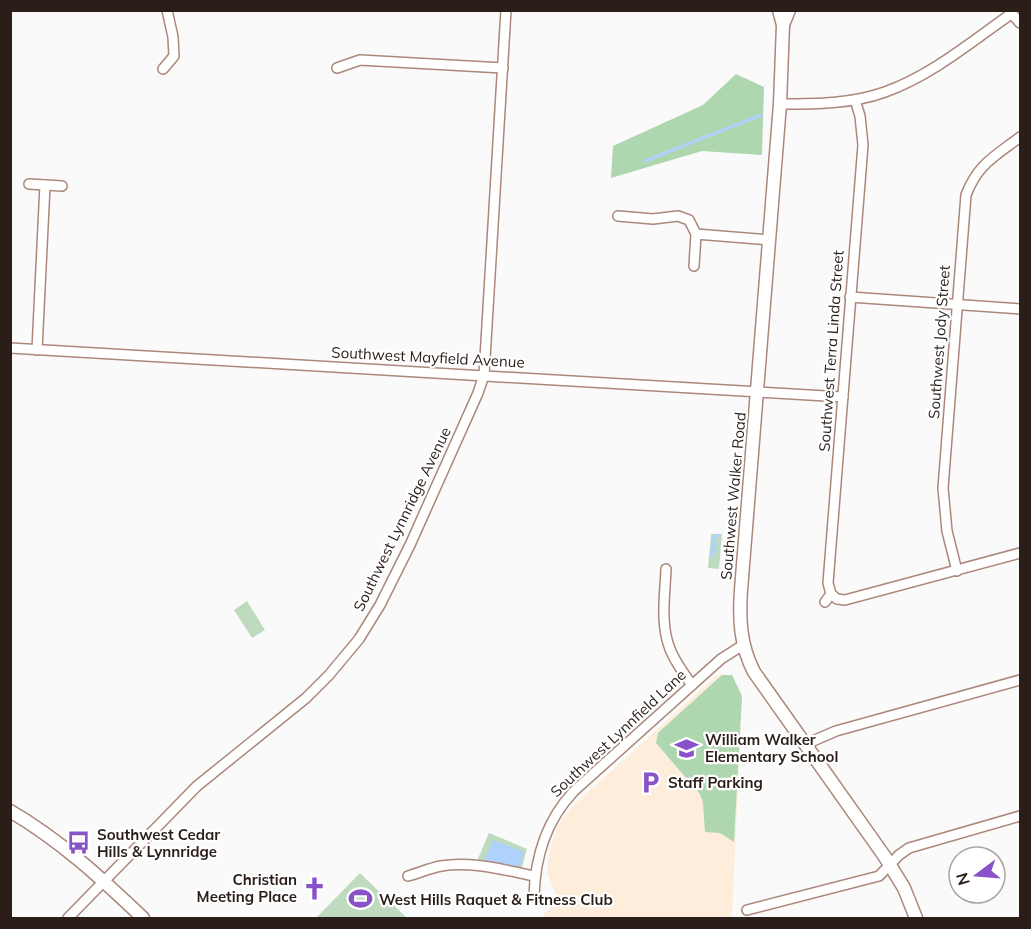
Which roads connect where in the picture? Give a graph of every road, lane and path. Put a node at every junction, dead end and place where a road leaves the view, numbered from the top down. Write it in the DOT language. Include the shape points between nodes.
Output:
graph roads {
  1 [pos="167,10"];
  2 [pos="506,10"];
  3 [pos="779,10"];
  4 [pos="789,10"];
  5 [pos="1010,12"];
  6 [pos="1020,23"];
  7 [pos="783,25"];
  8 [pos="337,68"];
  9 [pos="503,68"];
  10 [pos="163,69"];
  11 [pos="855,100"];
  12 [pos="780,104"];
  13 [pos="1020,137"];
  14 [pos="29,184"];
  15 [pos="45,185"];
  16 [pos="62,186"];
  17 [pos="618,216"];
  18 [pos="696,234"];
  19 [pos="769,240"];
  20 [pos="694,266"];
  21 [pos="850,297"];
  22 [pos="958,304"];
  23 [pos="1020,309"];
  24 [pos="10,348"];
  25 [pos="38,350"];
  26 [pos="484,375"];
  27 [pos="757,392"];
  28 [pos="843,397"];
  29 [pos="1020,553"];
  30 [pos="666,569"];
  31 [pos="957,571"];
  32 [pos="743,645"];
  33 [pos="1020,680"];
  34 [pos="692,685"];
  35 [pos="806,744"];
  36 [pos="10,811"];
  37 [pos="1020,816"];
  38 [pos="891,865"];
  39 [pos="408,876"];
  40 [pos="535,876"];
  41 [pos="104,881"];
  42 [pos="534,897"];
  43 [pos="747,910"];
  44 [pos="68,918"];
  45 [pos="143,918"];
  46 [pos="916,918"];
  1 -- 10 [label="street" via="174,56"];
  2 -- 9 [label="street, Southwest Lynnridge Avenue"];
  3 -- 7 [label="main road, Southwest Walker Road"];
  4 -- 7 [label="main road, Southwest Walker Road"];
  5 -- 6 [label="street"];
  5 -- 11 [label="street" via="920,77 884,93"];
  7 -- 12 [label="main road, Southwest Walker Road"];
  8 -- 9 [label="street" via="360,60"];
  9 -- 26 [label="street, Southwest Lynnridge Avenue"];
  11 -- 12 [label="street"];
  11 -- 21 [label="street, Southwest Terra Linda Street" via="863,145"];
  12 -- 19 [label="main road, Southwest Walker Road"];
  13 -- 22 [label="street, Southwest Jody Street" via="980,168 966,195"];
  14 -- 15 [label="street"];
  15 -- 16 [label="street"];
  15 -- 25 [label="street"];
  17 -- 18 [label="street" via="678,216 689,220"];
  18 -- 19 [label="street"];
  18 -- 20 [label="street"];
  19 -- 27 [label="main road, Southwest Walker Road"];
  21 -- 22 [label="street"];
  21 -- 28 [label="street, Southwest Terra Linda Street"];
  22 -- 23 [label="street"];
  22 -- 31 [label="street, Southwest Jody Street" via="943,488 947,531"];
  24 -- 25 [label="street, Southwest Mayfield Avenue"];
  25 -- 26 [label="street, Southwest Mayfield Avenue"];
  26 -- 27 [label="street, Southwest Mayfield Avenue"];
  26 -- 41 [label="street, Southwest Lynnridge Avenue" via="410,545 359,639 306,698 197,786"];
  27 -- 28 [label="street, Southwest Mayfield Avenue"];
  27 -- 32 [label="main road, Southwest Walker Road" via="741,590"];
  28 -- 31 [label="street, Southwest Terra Linda Street" via="828,598 845,600"];
  29 -- 31 [label="street"];
  30 -- 34 [label="street" via="666,636"];
  32 -- 34 [label="street, Southwest Lynnfield Lane"];
  32 -- 35 [label="main road, Southwest Walker Road" via="754,672"];
  33 -- 35 [label="street" via="836,731"];
  34 -- 40 [label="street, Southwest Lynnfield Lane" via="564,802 541,844"];
  35 -- 38 [label="main road, Southwest Walker Road"];
  36 -- 41 [label="main road" via="54,839"];
  37 -- 38 [label="street" via="909,848"];
  38 -- 43 [label="street" via="879,876"];
  38 -- 46 [label="main road, Southwest Walker Road"];
  39 -- 40 [label="street" via="440,866 467,865"];
  40 -- 42 [label="street, Southwest Lynnfield Lane"];
  41 -- 44 [label="street, Southwest Lynnridge Avenue"];
  41 -- 45 [label="main road"];
}
